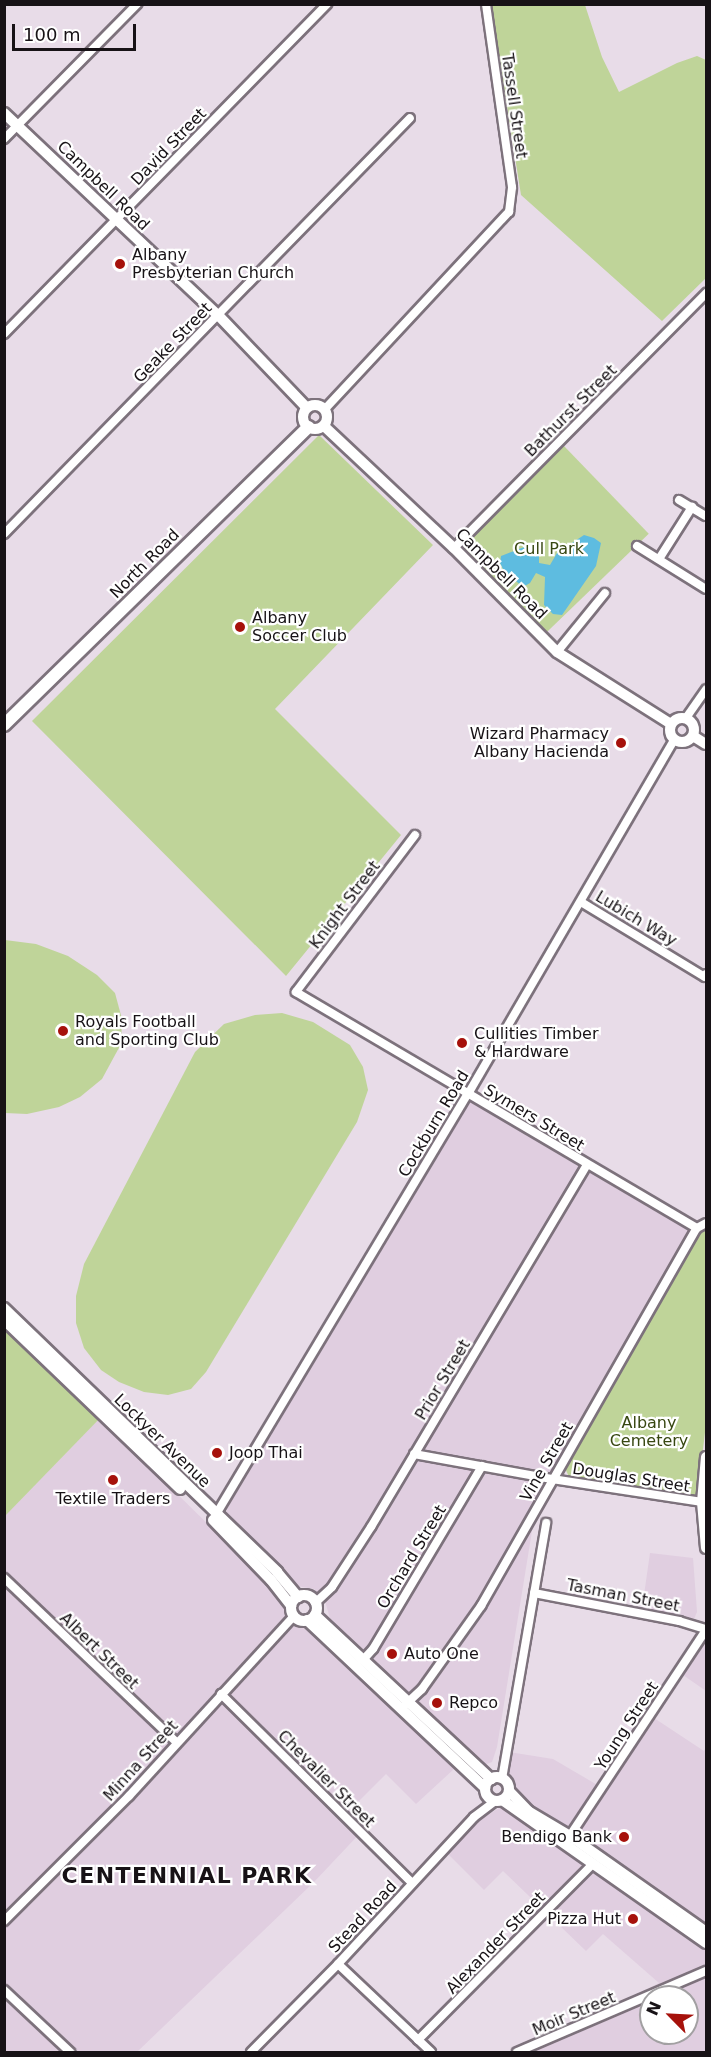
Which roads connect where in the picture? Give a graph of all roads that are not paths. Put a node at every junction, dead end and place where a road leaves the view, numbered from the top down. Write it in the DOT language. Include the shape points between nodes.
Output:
graph roads {
  1 [pos="137,4"];
  2 [pos="327,4"];
  3 [pos="486,4"];
  4 [pos="4,113"];
  5 [pos="410,118"];
  6 [pos="18,125"];
  7 [pos="4,139"];
  8 [pos="116,220"];
  9 [pos="706,293"];
  10 [pos="219,316"];
  11 [pos="4,334"];
  12 [pos="307,408"];
  13 [pos="325,409"];
  14 [pos="324,426"];
  15 [pos="308,427"];
  16 [pos="679,500"];
  17 [pos="692,507"];
  18 [pos="706,516"];
  19 [pos="4,534"];
  20 [pos="637,546"];
  21 [pos="454,548"];
  22 [pos="658,559"];
  23 [pos="706,589"];
  24 [pos="604,593"];
  25 [pos="557,652"];
  26 [pos="706,689"];
  27 [pos="686,718"];
  28 [pos="6,719"];
  29 [pos="671,724"];
  30 [pos="693,736"];
  31 [pos="674,740"];
  32 [pos="706,744"];
  33 [pos="415,835"];
  34 [pos="581,902"];
  35 [pos="706,974"];
  36 [pos="296,992"];
  37 [pos="468,1094"];
  38 [pos="587,1165"];
  39 [pos="706,1222"];
  40 [pos="697,1228"];
  41 [pos="4,1308"];
  42 [pos="4,1320"];
  43 [pos="414,1454"];
  44 [pos="706,1456"];
  45 [pos="482,1466"];
  46 [pos="552,1479"];
  47 [pos="702,1502"];
  48 [pos="214,1517"];
  49 [pos="546,1523"];
  50 [pos="706,1548"];
  51 [pos="4,1578"];
  52 [pos="534,1593"];
  53 [pos="315,1603"];
  54 [pos="294,1607"];
  55 [pos="311,1618"];
  56 [pos="706,1629"];
  57 [pos="363,1660"];
  58 [pos="221,1694"];
  59 [pos="404,1706"];
  60 [pos="176,1742"];
  61 [pos="493,1782"];
  62 [pos="502,1797"];
  63 [pos="567,1840"];
  64 [pos="593,1864"];
  65 [pos="412,1883"];
  66 [pos="634,1886"];
  67 [pos="4,1921"];
  68 [pos="706,1932"];
  69 [pos="706,1943"];
  70 [pos="338,1964"];
  71 [pos="706,1971"];
  72 [pos="4,1990"];
  73 [pos="418,2040"];
  74 [pos="65,2051"];
  75 [pos="251,2052"];
  76 [pos="431,2052"];
  77 [pos="518,2052"];
  1 -- 6 [label="street"];
  2 -- 8 [label="street, David Street"];
  3 -- 13 [label="street, Tassell Street" via="512,188 509,212"];
  4 -- 6 [label="main road, Campbell Road"];
  5 -- 10 [label="street, Geake Street"];
  6 -- 7 [label="street"];
  6 -- 8 [label="main road, Campbell Road"];
  8 -- 10 [label="main road, Campbell Road"];
  8 -- 11 [label="street, David Street"];
  9 -- 21 [label="street, Bathurst Street"];
  10 -- 12 [label="main road, Campbell Road"];
  10 -- 19 [label="street, Geake Street"];
  12 -- 13 [label="main road" via="316,405"];
  12 -- 15 [label="main road" via="303,416"];
  13 -- 14 [label="main road" via="328,418"];
  14 -- 15 [label="main road"];
  14 -- 21 [label="main road, Campbell Road"];
  15 -- 28 [label="main road, North Road"];
  16 -- 17 [label="street"];
  17 -- 18 [label="street"];
  17 -- 22 [label="street"];
  20 -- 22 [label="street"];
  21 -- 25 [label="main road, Campbell Road"];
  22 -- 23 [label="street"];
  24 -- 25 [label="street"];
  25 -- 29 [label="main road, Campbell Road"];
  26 -- 27 [label="street"];
  27 -- 29 [label="main road"];
  27 -- 30 [label="main road" via="693,723"];
  29 -- 31 [label="main road"];
  30 -- 31 [label="main road" via="687,742"];
  30 -- 32 [label="main road"];
  31 -- 34 [label="street, Cockburn Road"];
  33 -- 36 [label="street, Knight Street"];
  34 -- 35 [label="street, Lubich Way" via="705,977"];
  34 -- 37 [label="street, Cockburn Road"];
  36 -- 37 [label="street, Symers Street"];
  37 -- 38 [label="street, Symers Street"];
  37 -- 48 [label="street, Cockburn Road"];
  38 -- 40 [label="street, Symers Street"];
  38 -- 43 [label="street, Prior Street"];
  39 -- 40 [label="street, Vine Street"];
  40 -- 46 [label="street, Vine Street"];
  41 -- 48 [label="main road, Lockyer Avenue"];
  42 -- 48 [label="main road, Lockyer Avenue"];
  43 -- 45 [label="street, Douglas Street"];
  43 -- 53 [label="street, Prior Street" via="346,1567"];
  44 -- 47 [label="main road"];
  45 -- 46 [label="street, Douglas Street"];
  45 -- 57 [label="street, Orchard Street"];
  46 -- 47 [label="street, Douglas Street"];
  46 -- 59 [label="street, Vine Street" via="481,1606 422,1689"];
  47 -- 50 [label="main road"];
  48 -- 54 [label="main road, Lockyer Avenue"];
  49 -- 52 [label="street"];
  51 -- 60 [label="street, Albert Street"];
  52 -- 56 [label="street, Tasman Street"];
  52 -- 61 [label="street"];
  53 -- 54 [label="main road" via="308,1596"];
  53 -- 55 [label="main road"];
  54 -- 55 [label="main road"];
  54 -- 58 [label="street, Minna Street"];
  55 -- 57 [label="main road"];
  55 -- 59 [label="main road"];
  56 -- 63 [label="street, Young Street"];
  57 -- 59 [label="main road"];
  58 -- 60 [label="street, Minna Street"];
  58 -- 65 [label="street, Chevalier Street"];
  59 -- 61 [label="main road"];
  60 -- 67 [label="street, Minna Street" via="129,1796"];
  61 -- 62 [label="main road"];
  61 -- 62 [label="main road" via="487,1796"];
  62 -- 63 [label="main road"];
  62 -- 65 [label="street, Stead Road" via="474,1817"];
  63 -- 64 [label="main road"];
  63 -- 66 [label="main road"];
  64 -- 66 [label="main road"];
  64 -- 73 [label="street, Alexander Street"];
  65 -- 70 [label="street, Stead Road"];
  66 -- 68 [label="main road"];
  66 -- 69 [label="main road"];
  70 -- 73 [label="street"];
  70 -- 75 [label="street, Stead Road"];
  71 -- 77 [label="street, Moir Street"];
  72 -- 74 [label="street"];
  73 -- 76 [label="street"];
}
